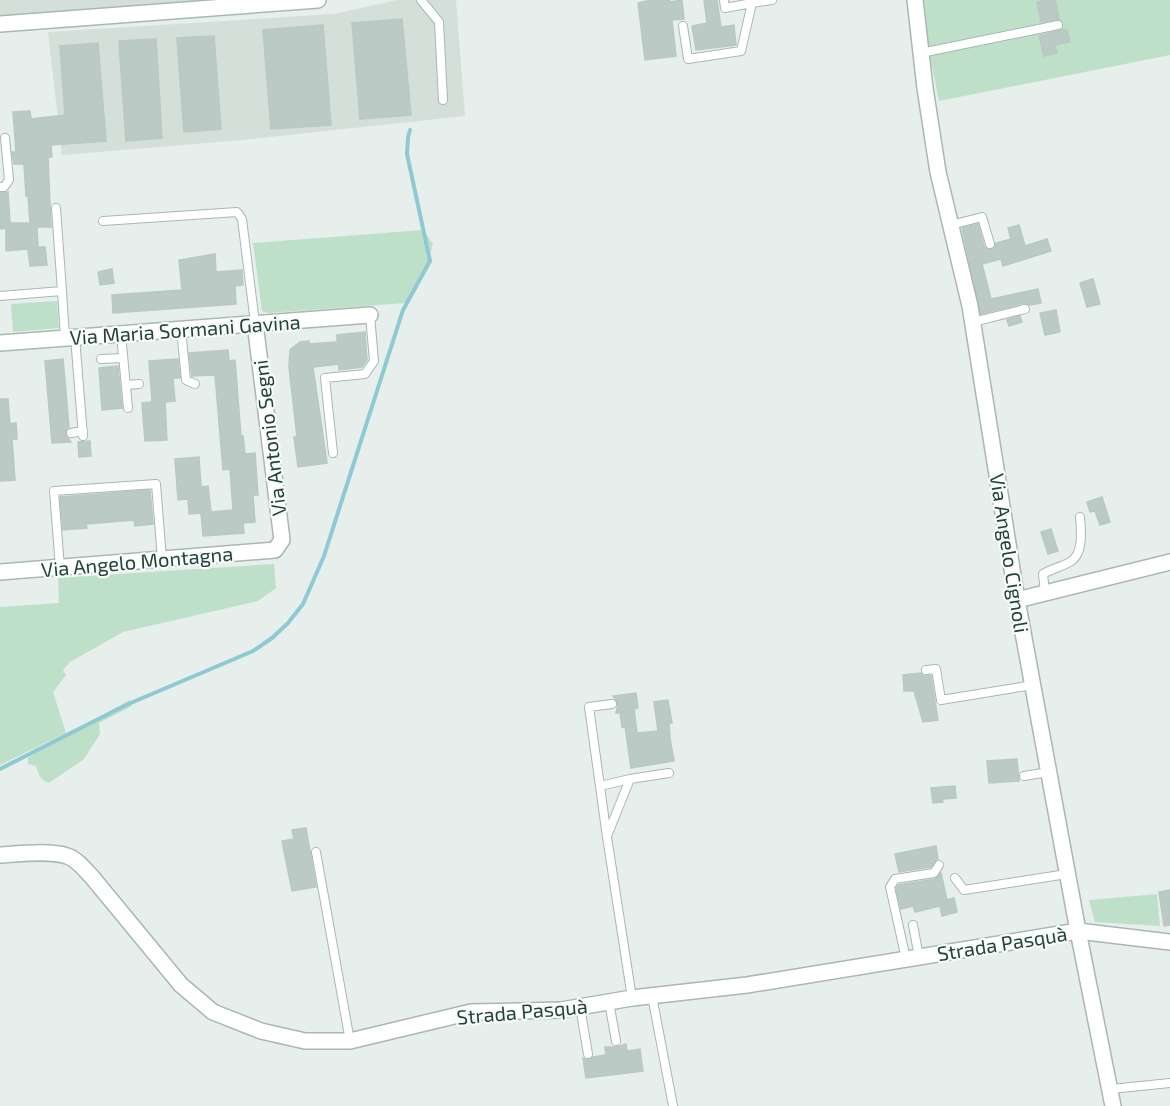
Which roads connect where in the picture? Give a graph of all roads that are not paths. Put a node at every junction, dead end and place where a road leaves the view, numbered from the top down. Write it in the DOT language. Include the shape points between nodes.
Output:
graph roads {
  1 [pos="318,0"];
  2 [pos="421,0"];
  3 [pos="724,0"];
  4 [pos="772,0"];
  5 [pos="915,0"];
  6 [pos="752,3"];
  7 [pos="0,24"];
  8 [pos="1058,25"];
  9 [pos="683,26"];
  10 [pos="921,53"];
  11 [pos="443,100"];
  12 [pos="5,138"];
  13 [pos="0,187"];
  14 [pos="56,208"];
  15 [pos="103,221"];
  16 [pos="951,225"];
  17 [pos="990,244"];
  18 [pos="62,291"];
  19 [pos="0,296"];
  20 [pos="1025,309"];
  21 [pos="370,315"];
  22 [pos="973,321"];
  23 [pos="255,324"];
  24 [pos="181,329"];
  25 [pos="121,334"];
  26 [pos="70,338"];
  27 [pos="0,343"];
  28 [pos="123,358"];
  29 [pos="101,359"];
  30 [pos="139,384"];
  31 [pos="195,384"];
  32 [pos="126,385"];
  33 [pos="128,408"];
  34 [pos="71,433"];
  35 [pos="333,453"];
  36 [pos="1080,517"];
  37 [pos="275,550"];
  38 [pos="162,560"];
  39 [pos="1170,561"];
  40 [pos="60,568"];
  41 [pos="0,572"];
  42 [pos="1045,593"];
  43 [pos="1017,600"];
  44 [pos="926,670"];
  45 [pos="1033,685"];
  46 [pos="612,704"];
  47 [pos="1049,772"];
  48 [pos="669,773"];
  49 [pos="1024,776"];
  50 [pos="630,779"];
  51 [pos="600,786"];
  52 [pos="607,837"];
  53 [pos="316,852"];
  54 [pos="0,855"];
  55 [pos="939,866"];
  56 [pos="1067,874"];
  57 [pos="955,878"];
  58 [pos="913,925"];
  59 [pos="1078,931"];
  60 [pos="1170,942"];
  61 [pos="913,958"];
  62 [pos="652,996"];
  63 [pos="632,998"];
  64 [pos="609,1002"];
  65 [pos="580,1007"];
  66 [pos="350,1041"];
  67 [pos="616,1041"];
  68 [pos="588,1054"];
  69 [pos="1170,1083"];
  70 [pos="1110,1089"];
  71 [pos="673,1106"];
  72 [pos="1113,1106"];
  1 -- 7 [label="street"];
  2 -- 11 [label="lane" via="439,22"];
  3 -- 6 [label="lane" via="725,8"];
  4 -- 6 [label="lane"];
  5 -- 10 [label="street, Via Angelo Cignoli"];
  6 -- 9 [label="lane" via="741,51 688,59"];
  8 -- 10 [label="lane"];
  10 -- 16 [label="street, Via Angelo Cignoli" via="938,172"];
  12 -- 13 [label="lane" via="9,180"];
  14 -- 18 [label="lane"];
  15 -- 23 [label="lane" via="237,212 242,219"];
  16 -- 17 [label="lane" via="982,217"];
  16 -- 22 [label="street, Via Angelo Cignoli"];
  18 -- 19 [label="lane"];
  18 -- 26 [label="lane"];
  20 -- 22 [label="lane"];
  21 -- 23 [label="street, Via Maria Sormani Gavina"];
  21 -- 35 [label="lane" via="374,361 365,374 325,378"];
  22 -- 43 [label="street, Via Angelo Cignoli"];
  23 -- 24 [label="street, Via Maria Sormani Gavina"];
  23 -- 37 [label="street, Via Antonio Segni" via="282,540"];
  24 -- 25 [label="street, Via Maria Sormani Gavina"];
  24 -- 31 [label="lane" via="186,380"];
  25 -- 26 [label="street, Via Maria Sormani Gavina"];
  25 -- 28 [label="lane"];
  26 -- 27 [label="street, Via Maria Sormani Gavina"];
  26 -- 34 [label="lane" via="83,434"];
  28 -- 29 [label="lane"];
  28 -- 32 [label="lane"];
  30 -- 32 [label="lane"];
  32 -- 33 [label="lane"];
  36 -- 42 [label="lane" via="1078,552 1068,563 1043,574"];
  37 -- 38 [label="street, Via Angelo Montagna"];
  38 -- 40 [label="street, Via Angelo Montagna"];
  38 -- 40 [label="lane" via="156,484 54,492"];
  39 -- 42 [label="street"];
  40 -- 41 [label="street, Via Angelo Montagna"];
  42 -- 43 [label="street"];
  43 -- 45 [label="street, Via Angelo Cignoli"];
  44 -- 45 [label="lane" via="936,669 941,700"];
  45 -- 47 [label="street, Via Angelo Cignoli"];
  46 -- 51 [label="lane" via="589,707"];
  47 -- 49 [label="lane"];
  47 -- 56 [label="street, Via Angelo Cignoli"];
  48 -- 50 [label="lane"];
  50 -- 51 [label="lane"];
  50 -- 52 [label="lane"];
  51 -- 52 [label="lane"];
  52 -- 63 [label="lane"];
  53 -- 66 [label="lane"];
  54 -- 66 [label="street, Strada Pasquà" via="66,856 78,863 181,985 213,1012 261,1031 305,1041"];
  55 -- 61 [label="lane" via="934,873 895,879 890,887"];
  56 -- 57 [label="lane" via="964,890"];
  56 -- 59 [label="street, Via Angelo Cignoli"];
  58 -- 61 [label="lane"];
  59 -- 60 [label="street, Strada Pasquà"];
  59 -- 61 [label="street, Strada Pasquà"];
  59 -- 70 [label="street, Via Angelo Cignoli"];
  61 -- 62 [label="street, Strada Pasquà"];
  62 -- 63 [label="street, Strada Pasquà"];
  62 -- 71 [label="lane"];
  63 -- 64 [label="street, Strada Pasquà"];
  64 -- 65 [label="street, Strada Pasquà"];
  64 -- 67 [label="lane"];
  65 -- 66 [label="street, Strada Pasquà" via="471,1012"];
  65 -- 68 [label="lane"];
  69 -- 70 [label="lane"];
  70 -- 72 [label="street, Via Angelo Cignoli"];
}
